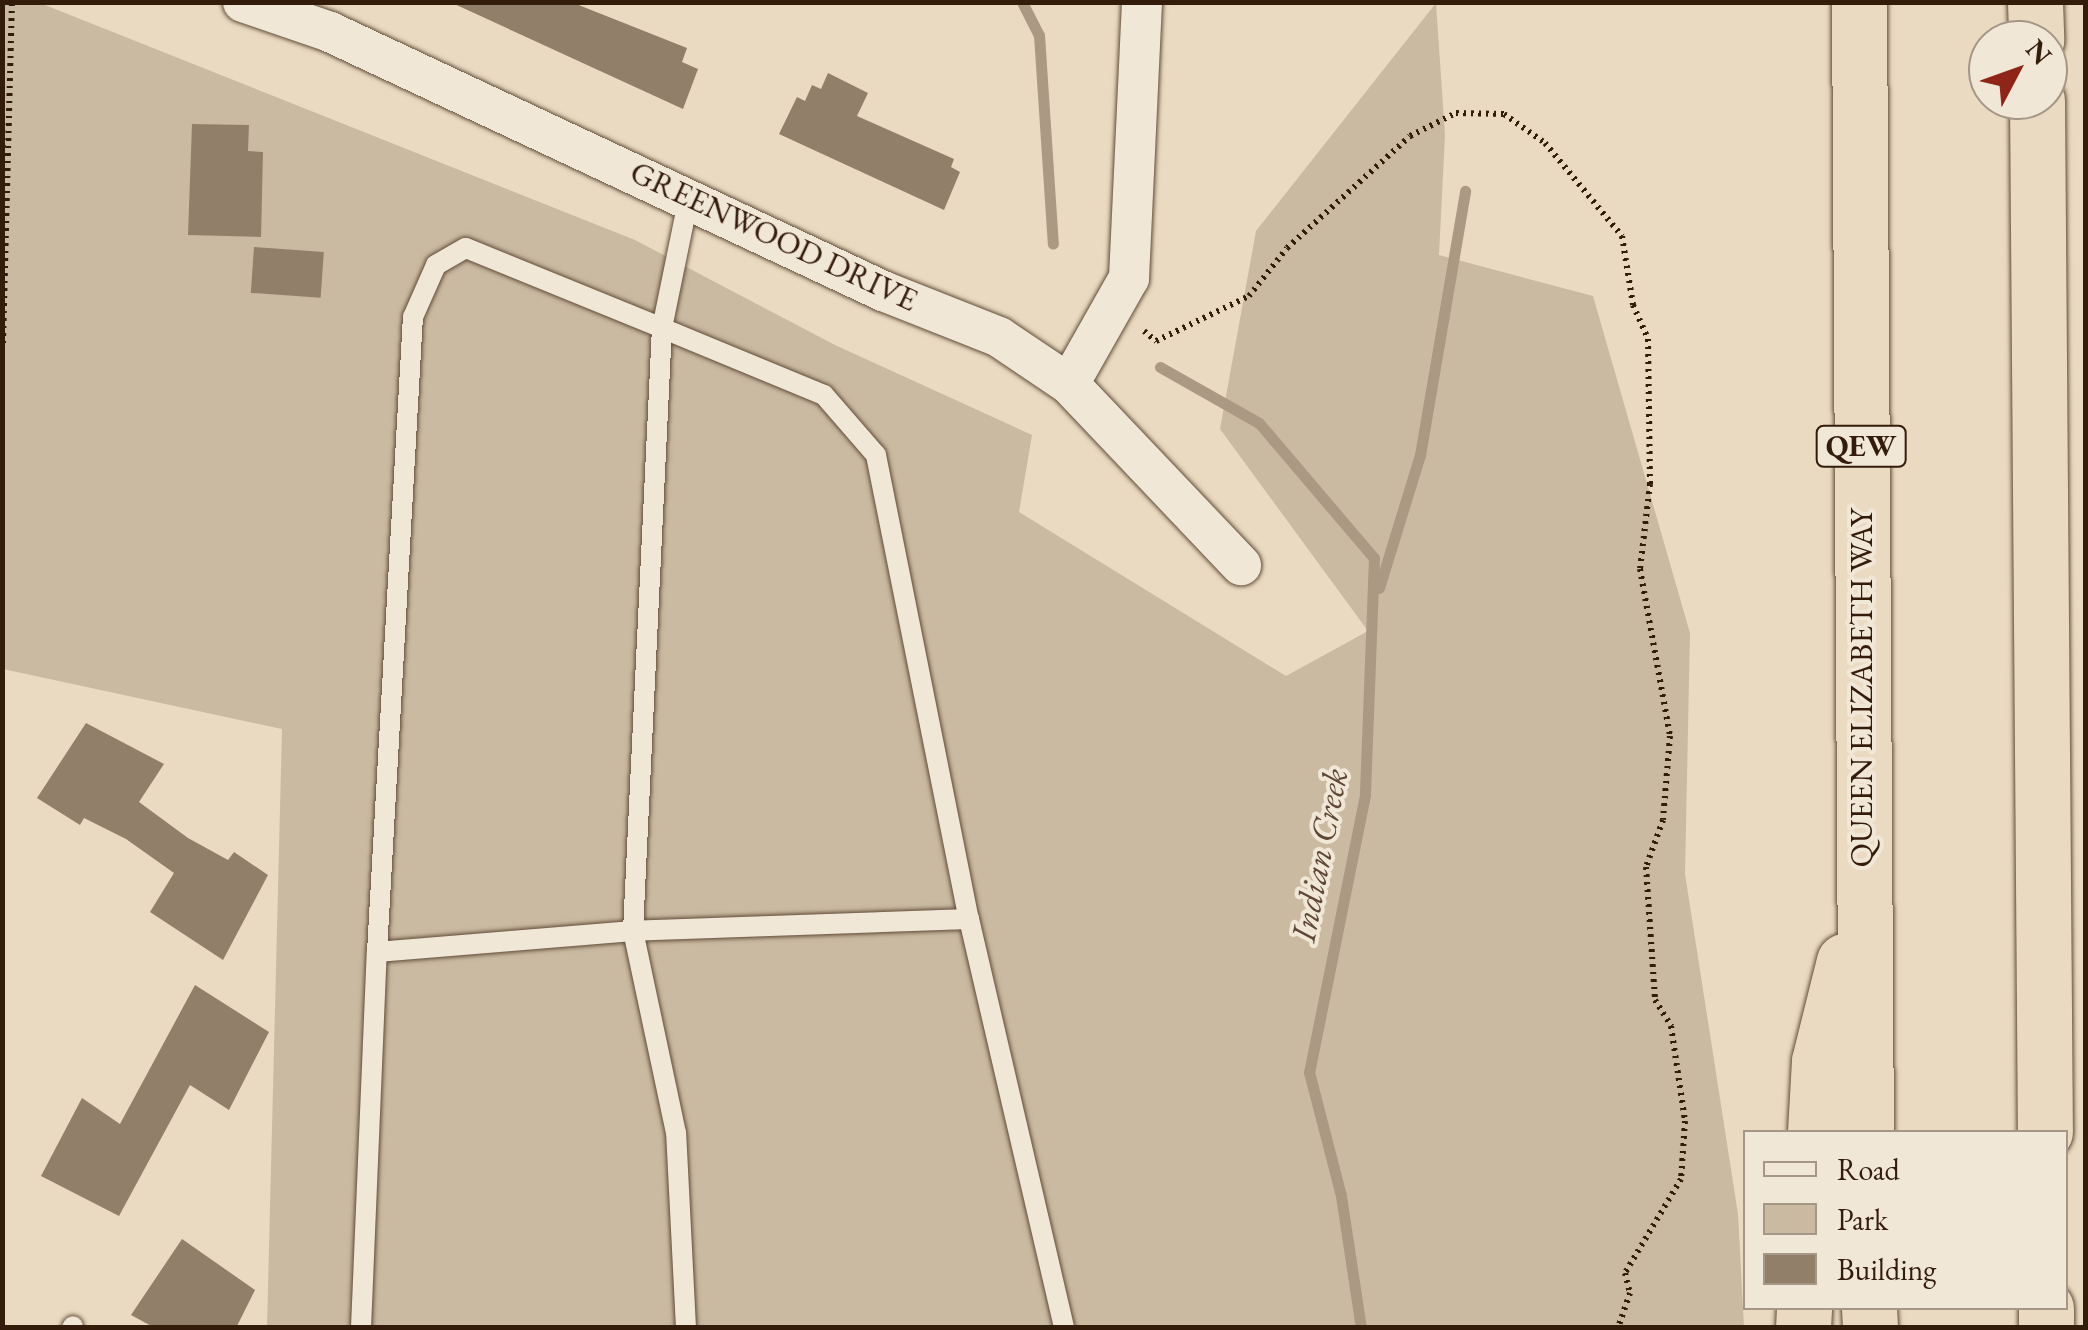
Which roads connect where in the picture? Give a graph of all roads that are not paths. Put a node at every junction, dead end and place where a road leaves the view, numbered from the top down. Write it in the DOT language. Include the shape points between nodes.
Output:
graph roads {
  1 [pos="242,2"];
  2 [pos="1142,2"];
  3 [pos="1859,2"];
  4 [pos="334,18"];
  5 [pos="2036,120"];
  6 [pos="690,194"];
  7 [pos="662,328"];
  8 [pos="1069,384"];
  9 [pos="1241,565"];
  10 [pos="1862,890"];
  11 [pos="969,918"];
  12 [pos="633,931"];
  13 [pos="377,952"];
  14 [pos="1815,1130"];
  15 [pos="1866,1130"];
  16 [pos="2045,1130"];
  17 [pos="361,1328"];
  18 [pos="686,1328"];
  19 [pos="1064,1328"];
  1 -- 4 [label="street, GREENWOOD DRIVE"];
  2 -- 8 [label="street" via="1130,278"];
  3 -- 10 [label="highway, QUEEN ELIZABETH WAY / QEW"];
  4 -- 6 [label="street, GREENWOOD DRIVE"];
  5 -- 16 [label="highway"];
  6 -- 7 [label="lane"];
  6 -- 8 [label="street, GREENWOOD DRIVE" via="883,291 999,338"];
  7 -- 11 [label="lane" via="824,395 876,455"];
  7 -- 12 [label="lane"];
  7 -- 13 [label="lane" via="466,248 436,265 413,318"];
  8 -- 9 [label="street, GREENWOOD DRIVE"];
  10 -- 14 [label="highway" via="1819,1060"];
  10 -- 15 [label="highway, QUEEN ELIZABETH WAY / QEW"];
  11 -- 12 [label="lane"];
  11 -- 19 [label="lane"];
  12 -- 13 [label="lane"];
  12 -- 18 [label="lane" via="676,1133"];
  13 -- 17 [label="lane"];
}
